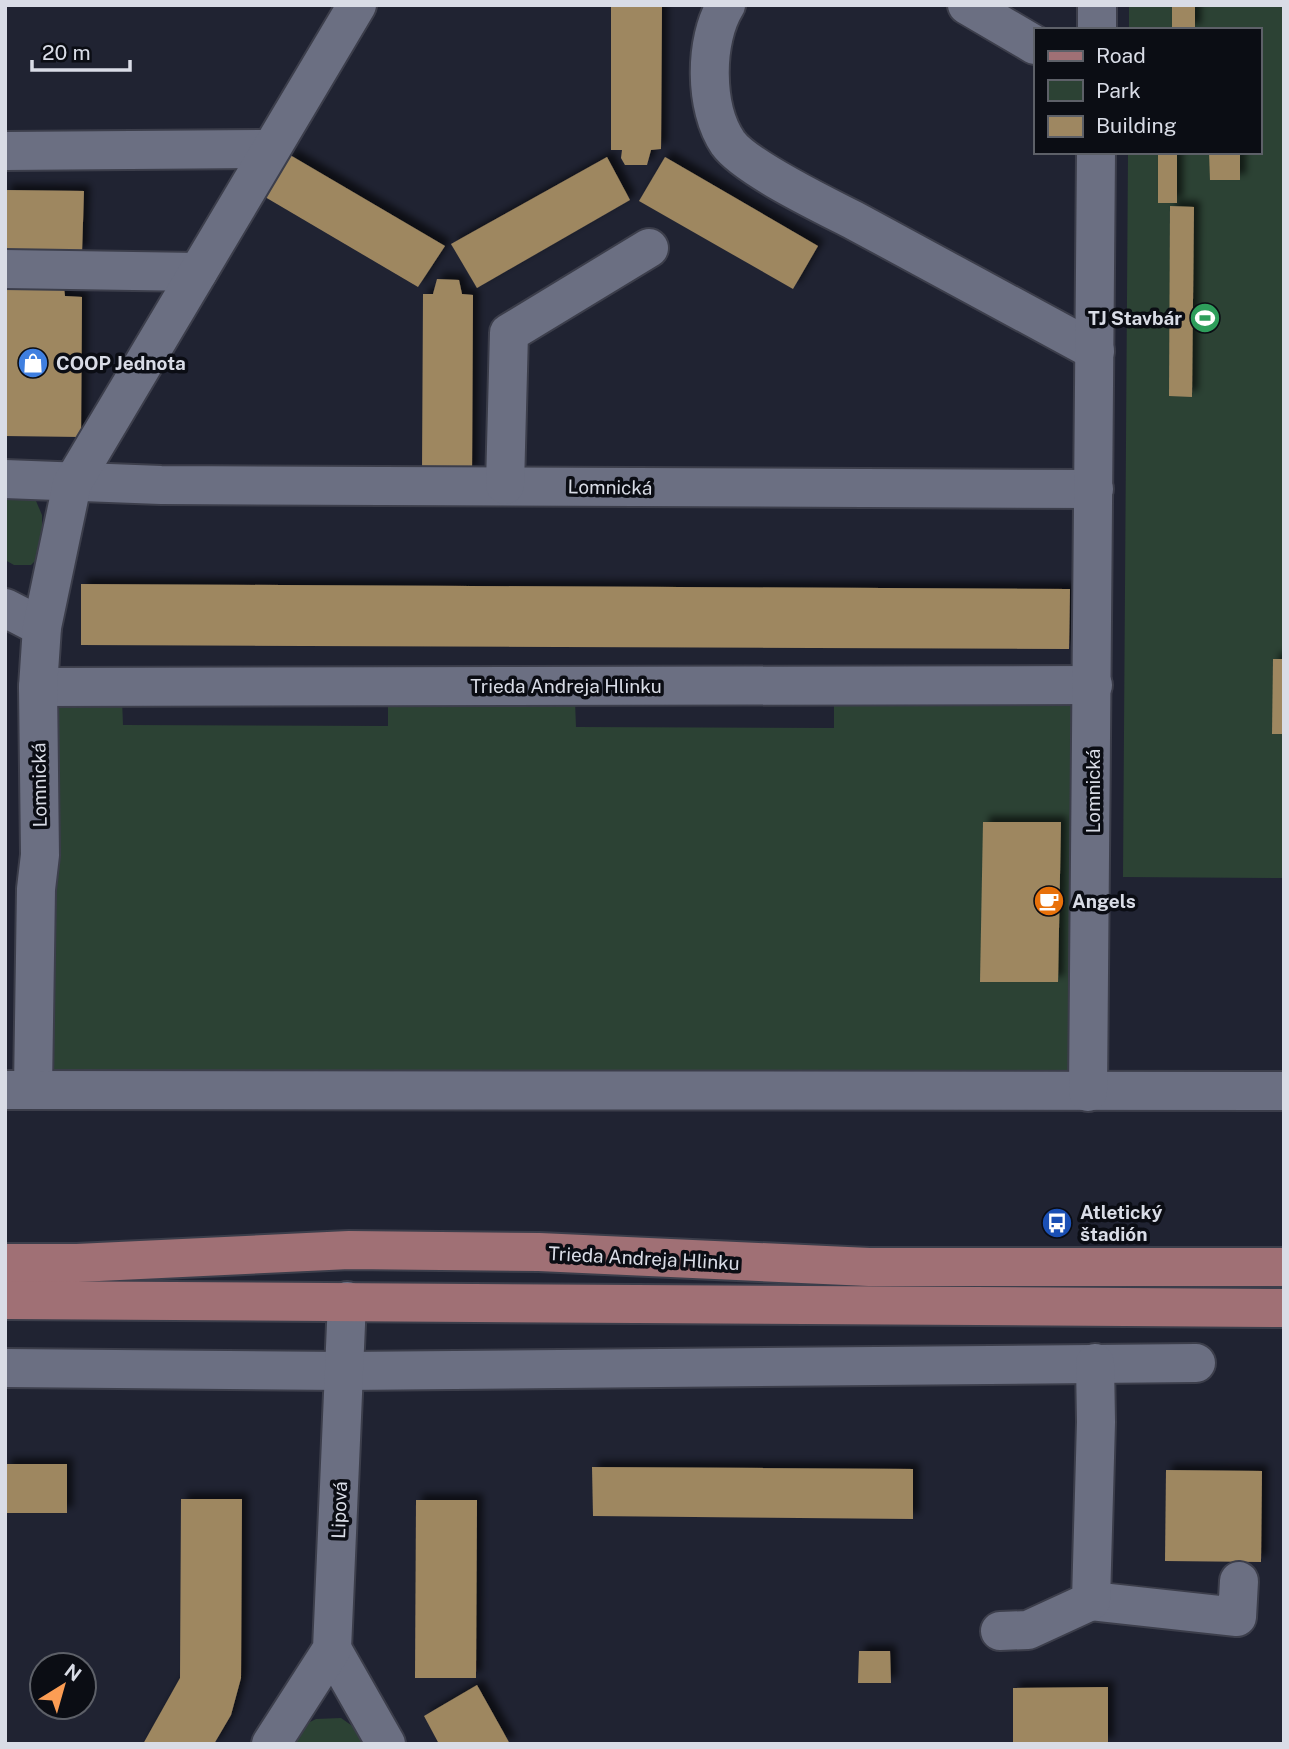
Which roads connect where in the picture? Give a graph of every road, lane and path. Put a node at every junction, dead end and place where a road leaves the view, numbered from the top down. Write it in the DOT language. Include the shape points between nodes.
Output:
graph roads {
  1 [pos="357,5"];
  2 [pos="726,5"];
  3 [pos="967,5"];
  4 [pos="1097,5"];
  5 [pos="1097,28"];
  6 [pos="1034,44"];
  7 [pos="270,149"];
  8 [pos="5,151"];
  9 [pos="1096,154"];
  10 [pos="649,248"];
  11 [pos="5,269"];
  12 [pos="198,272"];
  13 [pos="1095,351"];
  14 [pos="5,479"];
  15 [pos="72,484"];
  16 [pos="505,485"];
  17 [pos="1094,489"];
  18 [pos="5,608"];
  19 [pos="42,627"];
  20 [pos="1093,685"];
  21 [pos="38,687"];
  22 [pos="21,889"];
  23 [pos="19,1090"];
  24 [pos="1284,1091"];
  25 [pos="1088,1092"];
  26 [pos="349,1250"];
  27 [pos="5,1263"];
  28 [pos="1284,1268"];
  29 [pos="5,1300"];
  30 [pos="347,1301"];
  31 [pos="1284,1308"];
  32 [pos="1095,1363"];
  33 [pos="1196,1363"];
  34 [pos="5,1368"];
  35 [pos="344,1371"];
  36 [pos="1239,1581"];
  37 [pos="1091,1601"];
  38 [pos="1000,1631"];
  39 [pos="332,1649"];
  40 [pos="271,1744"];
  41 [pos="386,1744"];
  1 -- 7 [label="street, Lomnická"];
  2 -- 13 [label="street" via="716,21 710,83 729,144 801,193"];
  3 -- 6 [label="street"];
  4 -- 5 [label="street"];
  7 -- 8 [label="street"];
  7 -- 12 [label="street, Lomnická"];
  9 -- 13 [label="street, Lomnická"];
  10 -- 16 [label="street" via="509,333"];
  11 -- 12 [label="street"];
  12 -- 15 [label="street, Lomnická"];
  13 -- 17 [label="street, Lomnická"];
  14 -- 15 [label="street, Lomnická"];
  15 -- 16 [label="street, Lomnická"];
  15 -- 19 [label="street, Lomnická"];
  16 -- 17 [label="street, Lomnická"];
  17 -- 20 [label="street, Lomnická"];
  18 -- 19 [label="street"];
  19 -- 21 [label="street, Lomnická"];
  20 -- 21 [label="street, Trieda Andreja Hlinku"];
  20 -- 25 [label="street, Lomnická"];
  21 -- 22 [label="street, Lomnická" via="40,855"];
  22 -- 23 [label="street, Lomnická"];
  23 -- 25 [label="street"];
  24 -- 25 [label="street"];
  26 -- 27 [label="main road, Trieda Andreja Hlinku"];
  26 -- 28 [label="main road, Trieda Andreja Hlinku" via="539,1252 869,1267"];
  26 -- 30 [label="main road"];
  29 -- 30 [label="main road, Trieda Andreja Hlinku"];
  30 -- 31 [label="main road, Trieda Andreja Hlinku"];
  30 -- 35 [label="street"];
  32 -- 33 [label="street"];
  32 -- 35 [label="street"];
  32 -- 37 [label="street"];
  34 -- 35 [label="street"];
  35 -- 39 [label="street, Lipová"];
  36 -- 37 [label="street" via="1237,1617"];
  37 -- 38 [label="street" via="1028,1630"];
  39 -- 40 [label="street"];
  39 -- 41 [label="street"];
}
